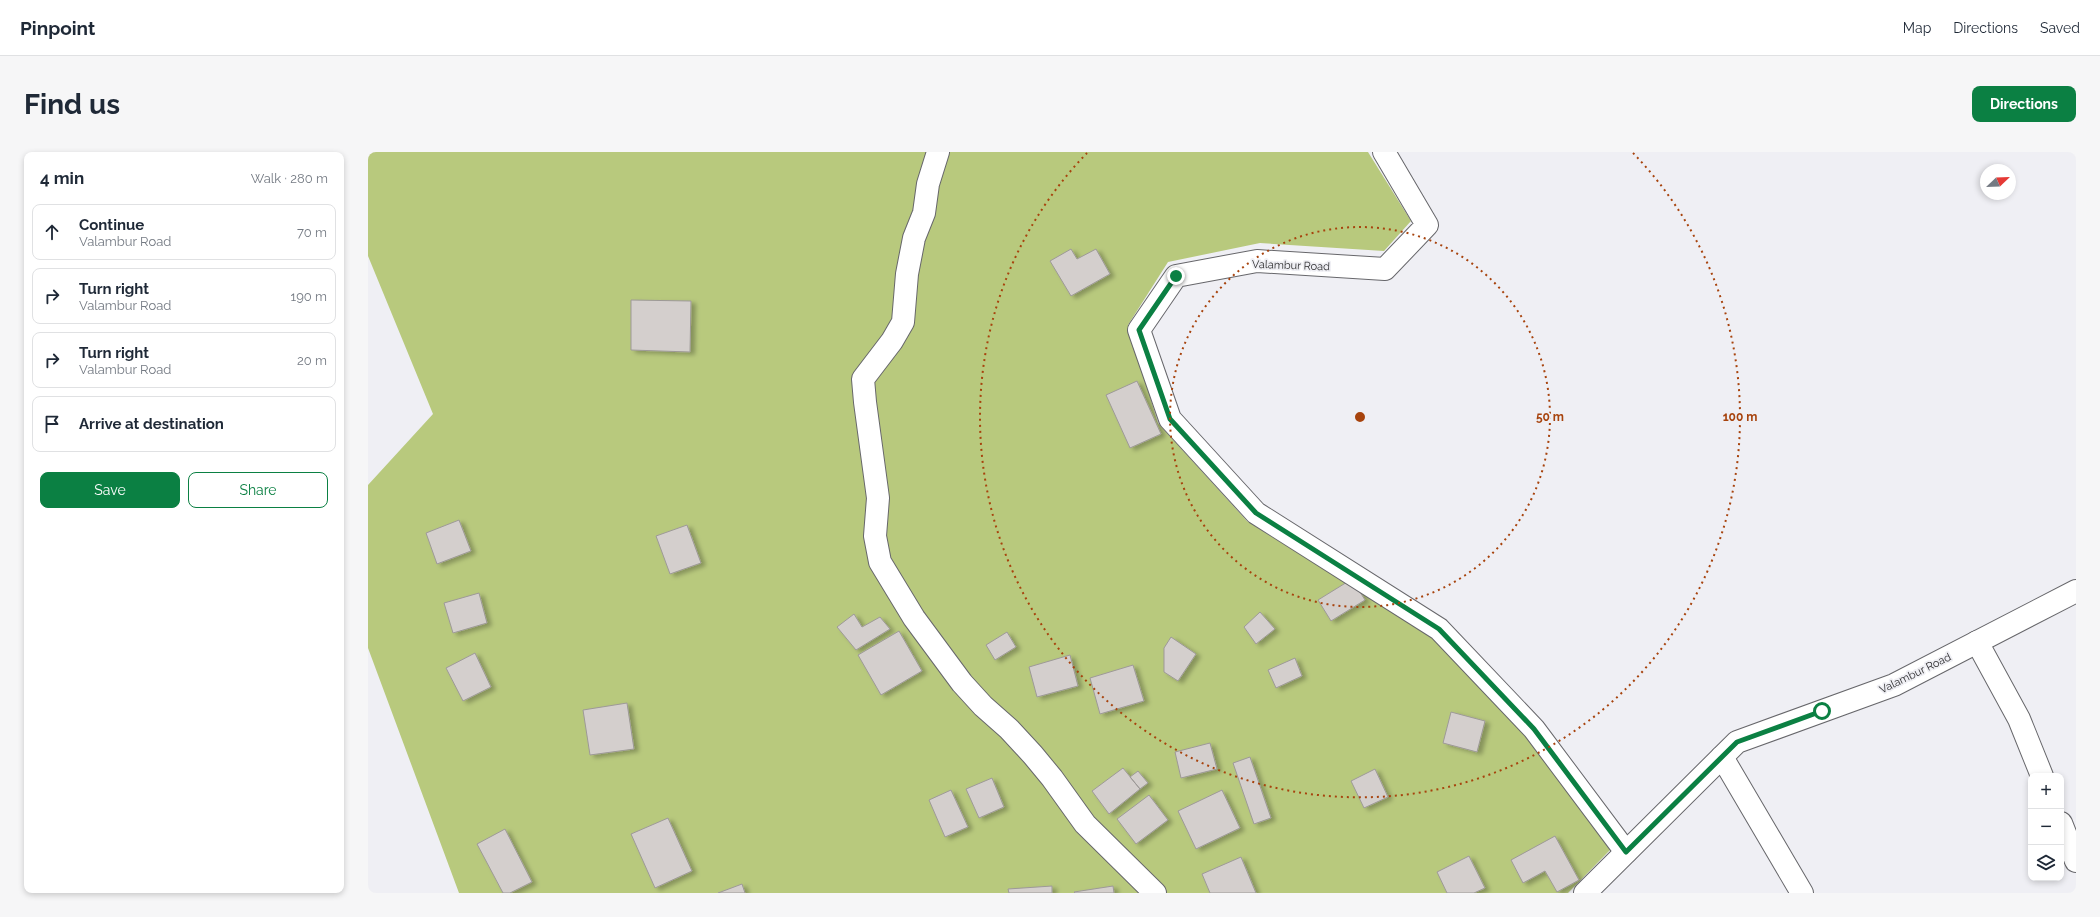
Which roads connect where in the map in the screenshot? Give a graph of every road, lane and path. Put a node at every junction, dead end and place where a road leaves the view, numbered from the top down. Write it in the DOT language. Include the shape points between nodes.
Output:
graph roads {
  1 [pos="938,152"];
  2 [pos="1384,152"];
  3 [pos="2076,591"];
  4 [pos="1977,642"];
  5 [pos="1722,757"];
  6 [pos="2041,773"];
  7 [pos="2064,831"];
  8 [pos="1626,852"];
  9 [pos="2076,861"];
  10 [pos="1155,893"];
  11 [pos="1585,893"];
  12 [pos="1802,893"];
  1 -- 10 [label="street" via="908,267 903,322 863,379 878,498 875,536 880,562 914,618 962,683 1033,756 1085,824"];
  2 -- 8 [label="street, Valambur Road" via="1427,225 1386,269 1257,261 1176,276 1139,330 1170,419 1256,513 1439,629 1534,729"];
  3 -- 4 [label="street, Valambur Road"];
  4 -- 5 [label="street, Valambur Road" via="1894,685 1737,742"];
  4 -- 6 [label="street" via="2019,719"];
  5 -- 8 [label="street, Valambur Road"];
  5 -- 12 [label="street"];
  7 -- 9 [label="street"];
  8 -- 11 [label="street"];
}
